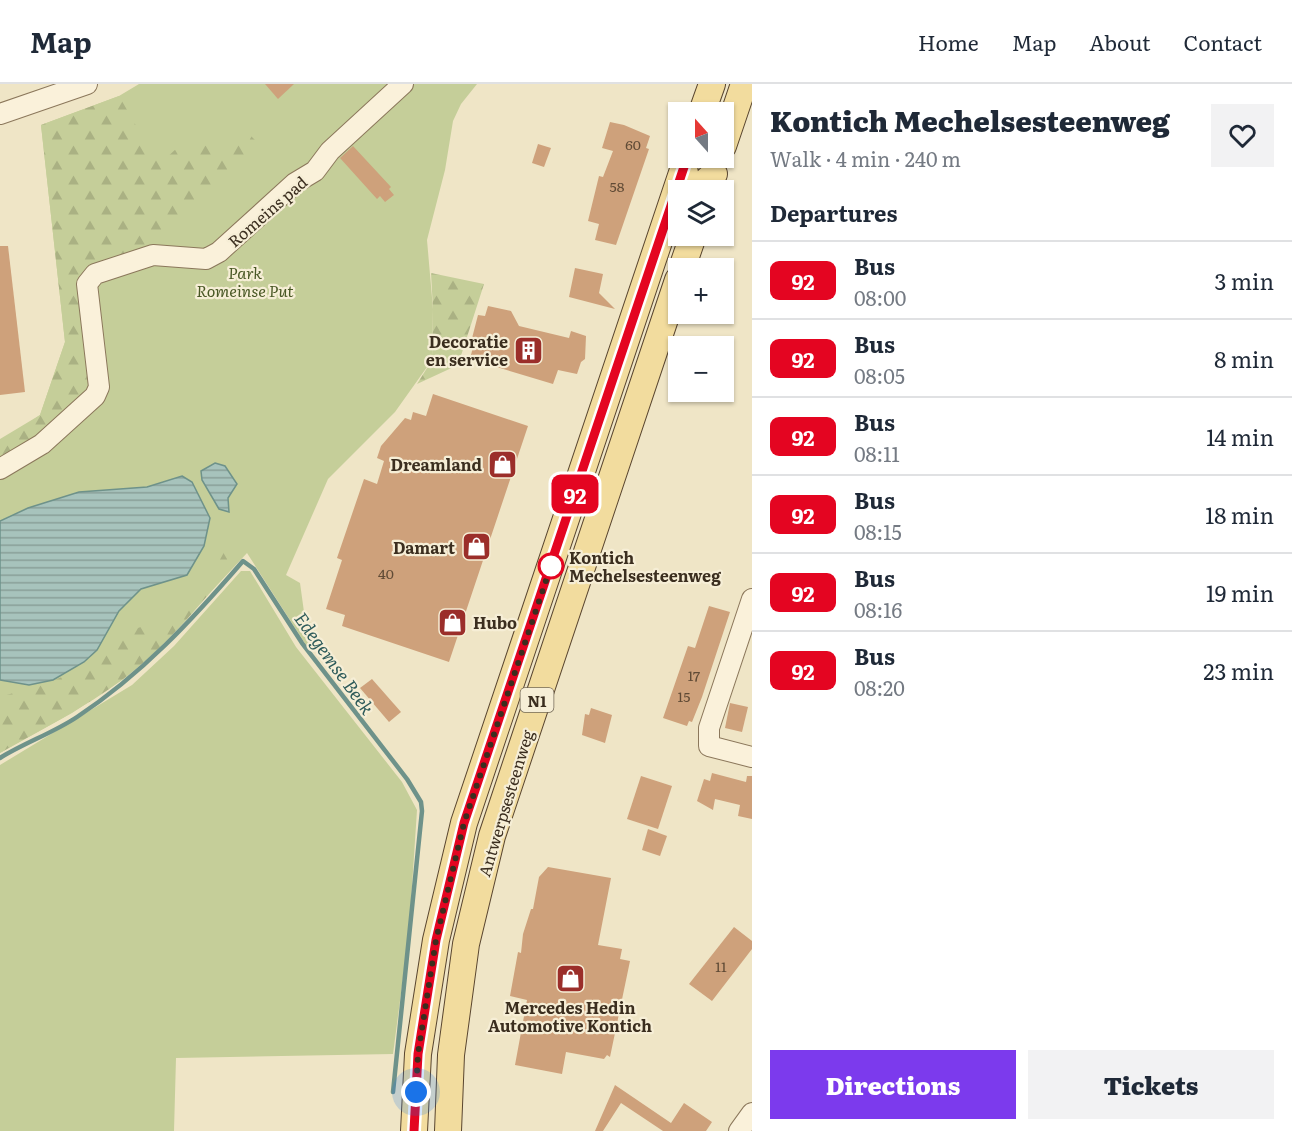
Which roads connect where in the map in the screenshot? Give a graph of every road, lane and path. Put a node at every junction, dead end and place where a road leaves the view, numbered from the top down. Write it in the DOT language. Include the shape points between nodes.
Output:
graph roads {
  1 [pos="87,84"];
  2 [pos="404,84"];
  3 [pos="712,84"];
  4 [pos="744,84"];
  5 [pos="706,102"];
  6 [pos="0,114"];
  7 [pos="734,114"];
  8 [pos="670,246"];
  9 [pos="668,310"];
  10 [pos="0,469"];
  11 [pos="752,598"];
  12 [pos="752,757"];
  13 [pos="752,1113"];
  14 [pos="414,1131"];
  15 [pos="448,1131"];
  16 [pos="739,1131"];
  1 -- 6 [label="street"];
  2 -- 10 [label="street, Romeins pad" via="333,148 315,171 295,183 219,252 207,259 153,255 94,274 87,285 99,387 95,396 42,444"];
  3 -- 5 [label="main road"];
  4 -- 7 [label="main road"];
  8 -- 14 [label="main road, Antwerpsesteenweg / N1" via="464,823 436,940 418,1054"];
  9 -- 15 [label="main road, Antwerpsesteenweg / N1" via="492,836 466,944 451,1055"];
  11 -- 12 [label="street" via="708,740 709,746"];
  13 -- 16 [label="street"];
}
